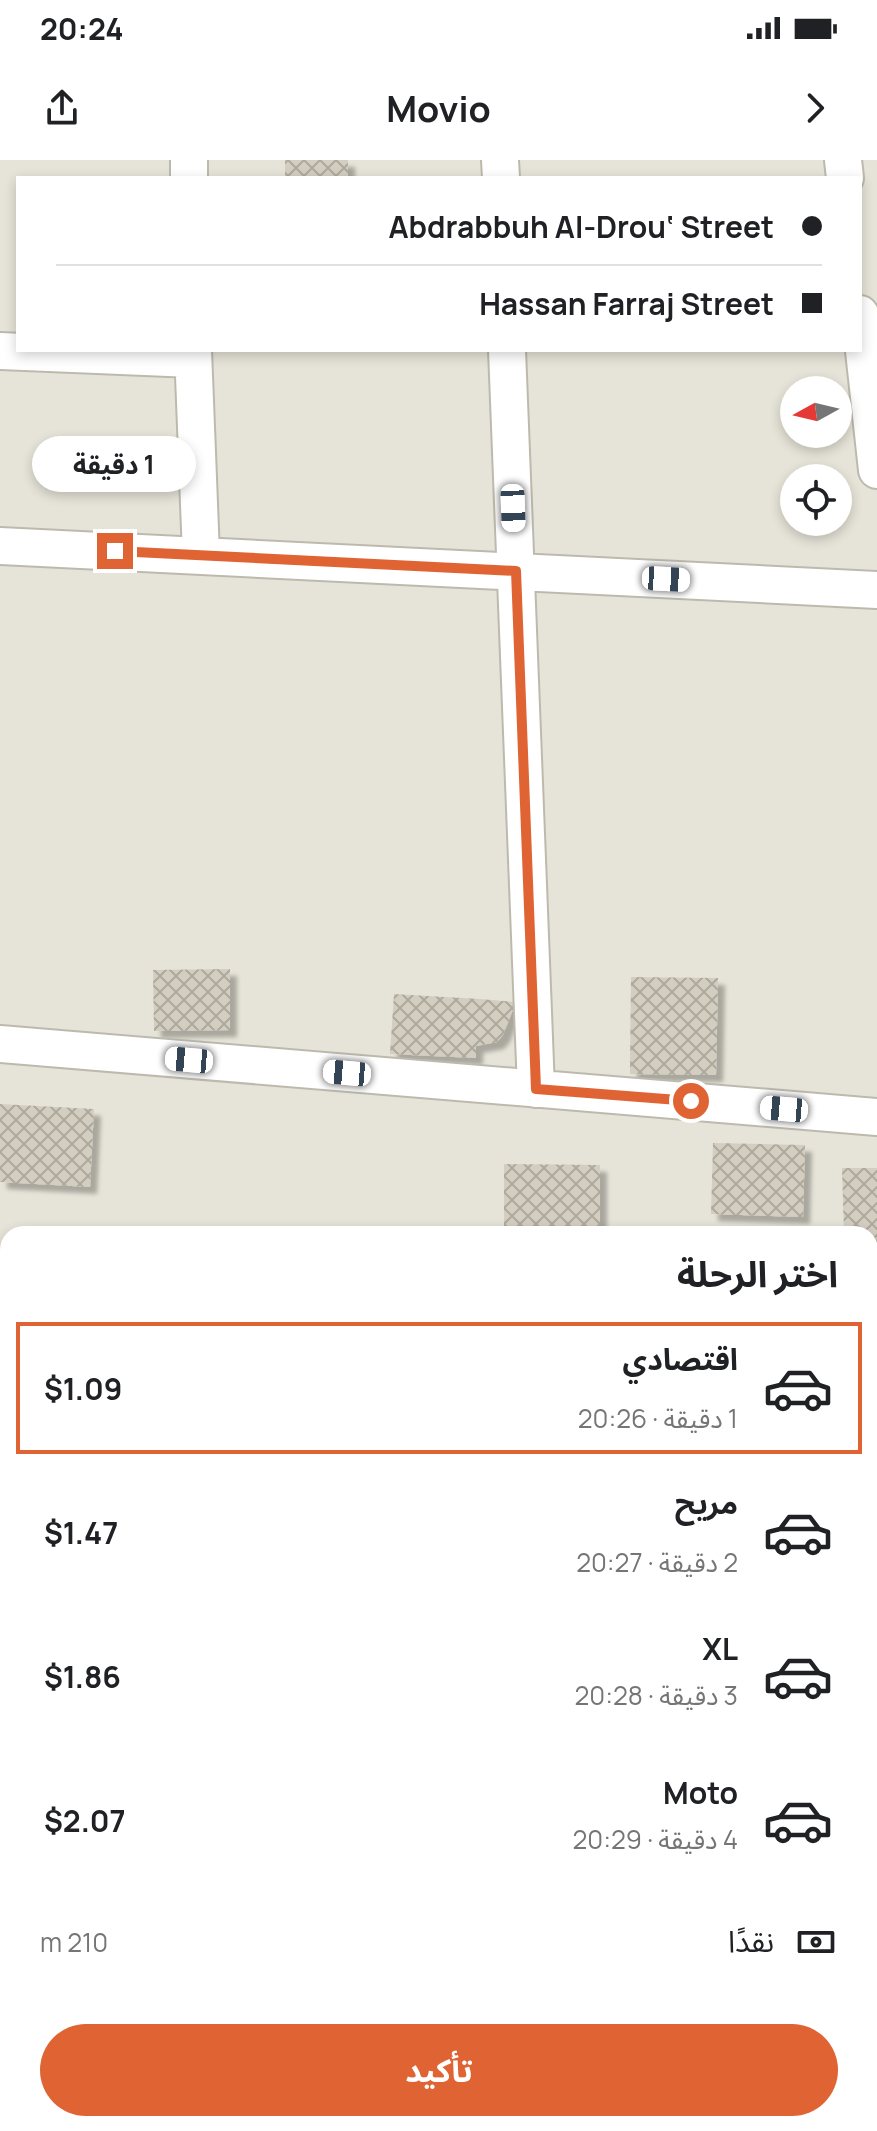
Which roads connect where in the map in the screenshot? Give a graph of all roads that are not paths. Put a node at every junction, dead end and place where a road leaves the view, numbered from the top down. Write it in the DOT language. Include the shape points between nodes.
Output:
graph roads {
  1 [pos="862,332"];
  2 [pos="64,352"];
  3 [pos="507,352"];
  4 [pos="193,354"];
  5 [pos="877,470"];
  6 [pos="0,546"];
  7 [pos="201,555"];
  8 [pos="516,571"];
  9 [pos="877,590"];
  10 [pos="0,1044"];
  11 [pos="536,1089"];
  12 [pos="877,1117"];
  1 -- 5 [label="street"];
  2 -- 4 [label="street"];
  3 -- 8 [label="street"];
  4 -- 7 [label="street"];
  6 -- 7 [label="street"];
  7 -- 8 [label="street"];
  8 -- 9 [label="street"];
  8 -- 11 [label="street"];
  10 -- 11 [label="street"];
  11 -- 12 [label="street"];
}
